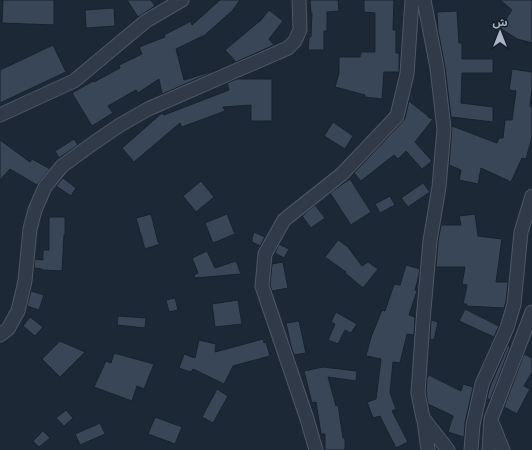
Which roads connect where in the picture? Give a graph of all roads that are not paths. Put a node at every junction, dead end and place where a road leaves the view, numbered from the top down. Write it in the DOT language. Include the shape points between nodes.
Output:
graph roads {
  1 [pos="182,0"];
  2 [pos="299,0"];
  3 [pos="412,0"];
  4 [pos="424,0"];
  5 [pos="0,114"];
  6 [pos="532,196"];
  7 [pos="532,312"];
  8 [pos="0,335"];
  9 [pos="423,418"];
  10 [pos="491,420"];
  11 [pos="316,450"];
  12 [pos="428,450"];
  13 [pos="448,450"];
  14 [pos="471,450"];
  15 [pos="489,450"];
  16 [pos="503,450"];
  1 -- 5 [label="street" via="146,21 74,81"];
  2 -- 8 [label="street" via="300,30 288,48 148,109 62,166 45,187 35,210 18,311 8,329"];
  3 -- 11 [label="street" via="407,74 397,116 342,174 284,220 265,254 262,286"];
  4 -- 9 [label="street" via="437,68 444,129 422,321 418,393"];
  6 -- 14 [label="street" via="520,232 514,304 507,328 482,384 473,425"];
  7 -- 10 [label="street"];
  9 -- 12 [label="street"];
  9 -- 13 [label="street"];
  10 -- 15 [label="street"];
  10 -- 16 [label="street"];
}
